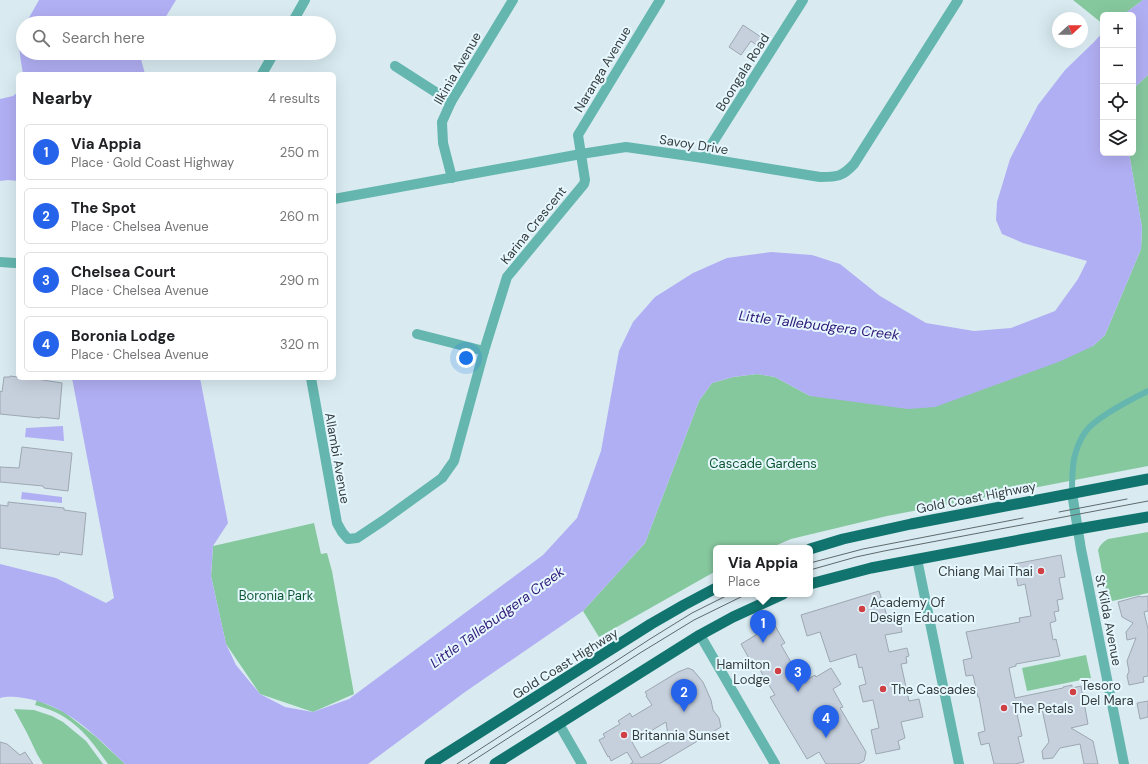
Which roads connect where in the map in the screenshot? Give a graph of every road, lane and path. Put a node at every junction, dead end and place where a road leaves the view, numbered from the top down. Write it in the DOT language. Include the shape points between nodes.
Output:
graph roads {
  1 [pos="305,0"];
  2 [pos="513,0"];
  3 [pos="660,0"];
  4 [pos="803,0"];
  5 [pos="958,0"];
  6 [pos="296,16"];
  7 [pos="270,60"];
  8 [pos="395,66"];
  9 [pos="263,72"];
  10 [pos="451,102"];
  11 [pos="581,154"];
  12 [pos="703,158"];
  13 [pos="452,178"];
  14 [pos="336,199"];
  15 [pos="0,262"];
  16 [pos="15,263"];
  17 [pos="417,334"];
  18 [pos="484,351"];
  19 [pos="311,380"];
  20 [pos="1148,391"];
  21 [pos="1148,479"];
  22 [pos="1072,493"];
  23 [pos="1148,517"];
  24 [pos="1078,529"];
  25 [pos="348,539"];
  26 [pos="813,548"];
  27 [pos="917,559"];
  28 [pos="813,583"];
  29 [pos="713,590"];
  30 [pos="776,597"];
  31 [pos="700,635"];
  32 [pos="559,724"];
  33 [pos="430,764"];
  34 [pos="495,764"];
  35 [pos="582,764"];
  36 [pos="775,764"];
  37 [pos="959,764"];
  38 [pos="1124,764"];
  1 -- 6 [label="street"];
  2 -- 10 [label="street, Ilkinia Avenue"];
  3 -- 11 [label="street, Naranga Avenue" via="578,135"];
  4 -- 12 [label="street, Boongala Road"];
  5 -- 12 [label="street, Savoy Drive" via="854,164 846,172 837,177 820,177"];
  7 -- 9 [label="street"];
  8 -- 10 [label="street"];
  10 -- 13 [label="street, Ilkinia Avenue" via="442,122"];
  11 -- 12 [label="street, Savoy Drive" via="626,147"];
  11 -- 13 [label="street, Savoy Drive"];
  11 -- 18 [label="street, Karina Crescent" via="584,184 507,277"];
  13 -- 14 [label="street, Savoy Drive"];
  15 -- 16 [label="street"];
  17 -- 18 [label="street"];
  18 -- 25 [label="street, Karina Crescent" via="454,461 442,478 358,538"];
  19 -- 25 [label="street, Allambi Avenue" via="337,523"];
  20 -- 22 [label="lane" via="1115,409 1086,431 1074,458"];
  21 -- 22 [label="highway, Gold Coast Highway"];
  22 -- 24 [label="street, St Kilda Avenue"];
  22 -- 26 [label="highway, Gold Coast Highway" via="911,524"];
  23 -- 24 [label="highway"];
  24 -- 27 [label="highway"];
  24 -- 38 [label="street, St Kilda Avenue"];
  27 -- 28 [label="highway"];
  27 -- 37 [label="street"];
  29 -- 33 [label="highway, Gold Coast Highway" via="651,624"];
  30 -- 31 [label="highway"];
  31 -- 32 [label="highway"];
  31 -- 36 [label="street"];
  32 -- 34 [label="highway"];
  32 -- 35 [label="street"];
}
